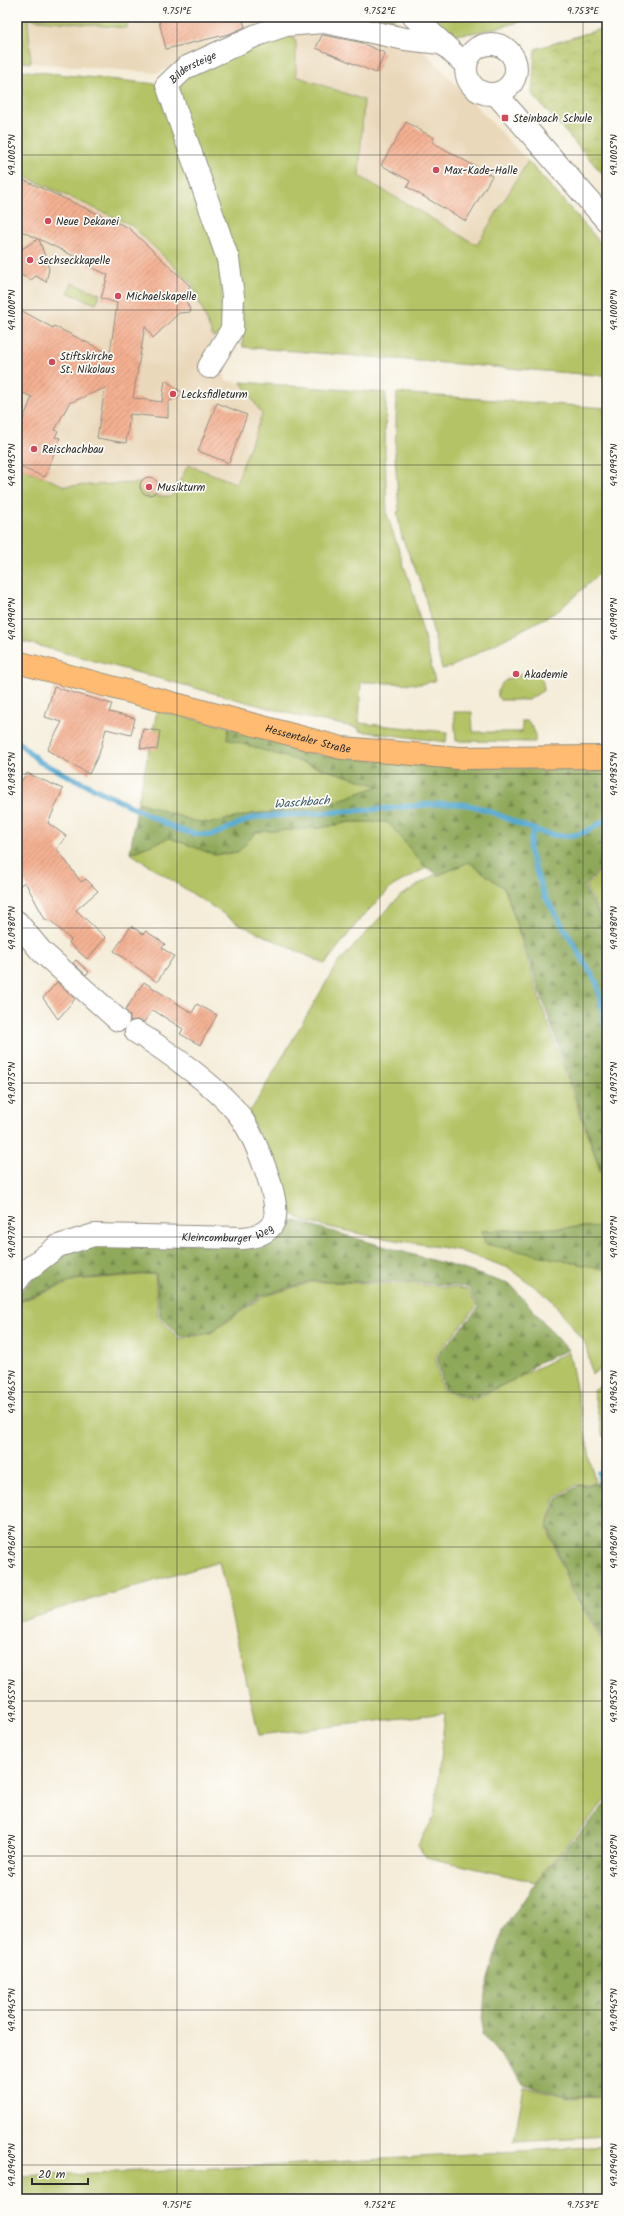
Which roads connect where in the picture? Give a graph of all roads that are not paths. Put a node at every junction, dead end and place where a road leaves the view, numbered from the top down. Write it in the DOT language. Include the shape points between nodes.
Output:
graph roads {
  1 [pos="414,17"];
  2 [pos="440,42"];
  3 [pos="466,65"];
  4 [pos="496,94"];
  5 [pos="607,221"];
  6 [pos="209,367"];
  7 [pos="17,662"];
  8 [pos="607,757"];
  9 [pos="17,922"];
  10 [pos="118,1020"];
  11 [pos="136,1032"];
  12 [pos="17,1281"];
  1 -- 2 [label="street"];
  2 -- 3 [label="street"];
  2 -- 6 [label="street, Bildersteige" via="405,39 324,22 286,25 257,35 185,68 167,86 228,259 233,296 232,329"];
  3 -- 4 [label="street" via="468,81 474,88 488,94"];
  3 -- 4 [label="street" via="472,52 486,44 501,46 508,50 516,64 514,79 510,86"];
  4 -- 5 [label="street"];
  7 -- 8 [label="main road, Hessentaler Straße" via="342,748 459,758"];
  9 -- 10 [label="street" via="41,951"];
  11 -- 12 [label="street, Kleincomburger Weg" via="213,1089 242,1118 263,1160 276,1208 274,1221 261,1234 243,1238 94,1235 58,1246 23,1273"];
}
